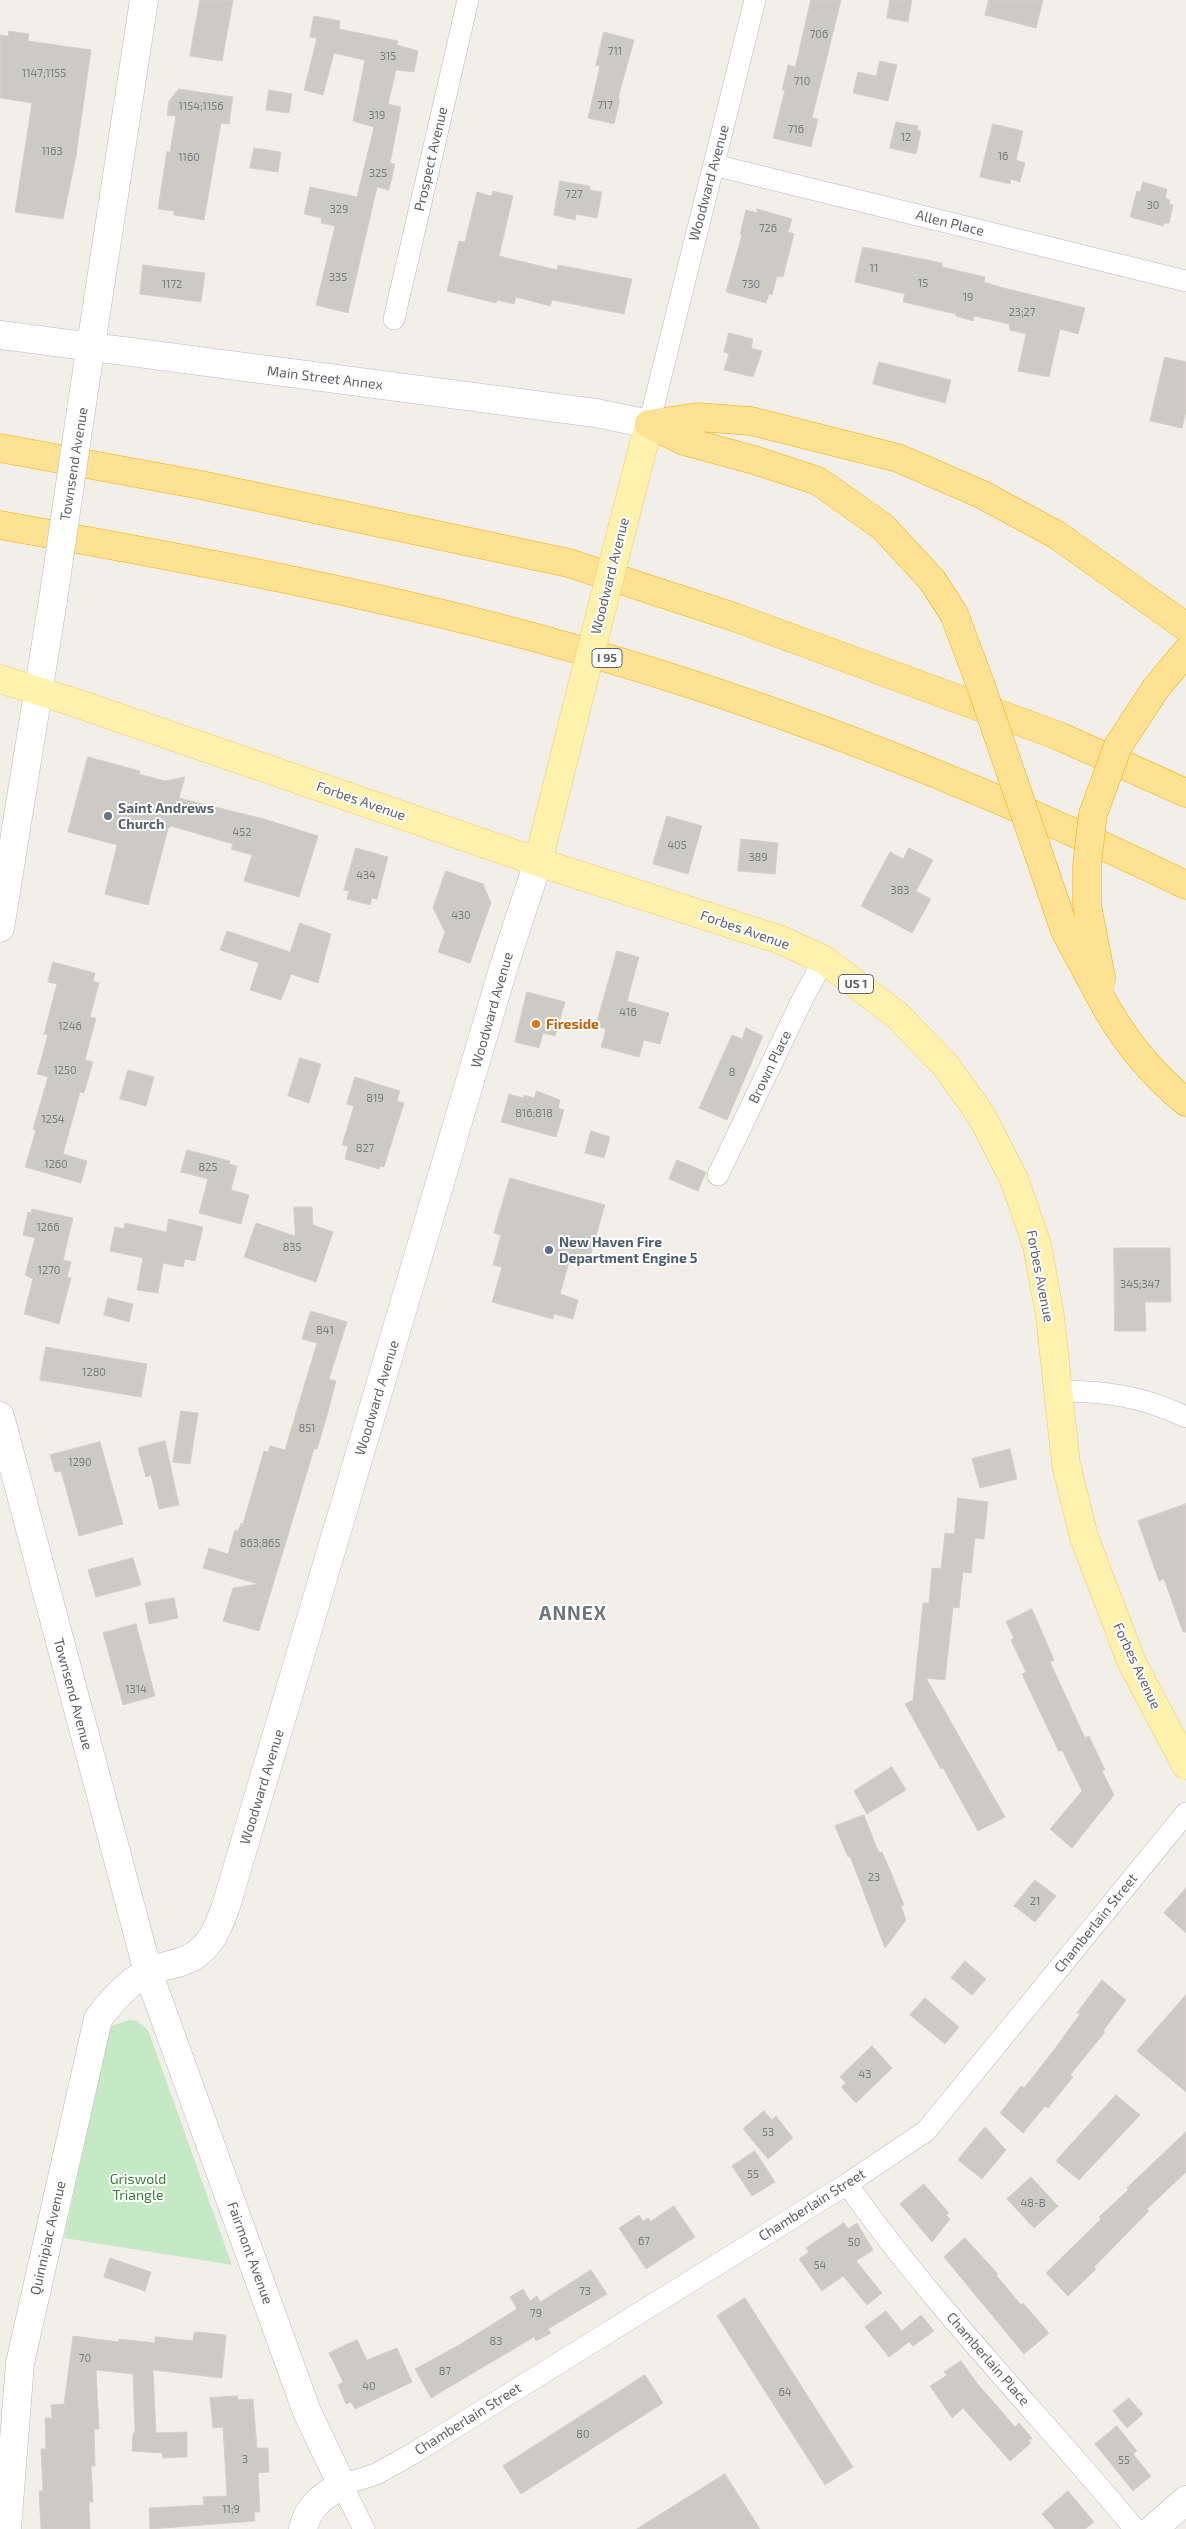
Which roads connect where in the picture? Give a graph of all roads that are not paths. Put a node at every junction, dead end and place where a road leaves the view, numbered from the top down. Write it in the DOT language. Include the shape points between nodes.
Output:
graph roads {
  1 [pos="144,0"];
  2 [pos="468,0"];
  3 [pos="755,0"];
  4 [pos="714,165"];
  5 [pos="1186,281"];
  6 [pos="394,319"];
  7 [pos="0,335"];
  8 [pos="92,347"];
  9 [pos="649,424"];
  10 [pos="0,448"];
  11 [pos="0,525"];
  12 [pos="1186,627"];
  13 [pos="1186,652"];
  14 [pos="0,679"];
  15 [pos="38,690"];
  16 [pos="1186,793"];
  17 [pos="7,836"];
  18 [pos="538,862"];
  19 [pos="1186,885"];
  20 [pos="0,928"];
  21 [pos="824,960"];
  22 [pos="1106,1007"];
  23 [pos="1186,1102"];
  24 [pos="718,1175"];
  25 [pos="1057,1391"];
  26 [pos="0,1416"];
  27 [pos="1186,1417"];
  28 [pos="1186,1765"];
  29 [pos="1186,1813"];
  30 [pos="148,1972"];
  31 [pos="846,2184"];
  32 [pos="342,2485"];
  33 [pos="1186,2500"];
  34 [pos="8,2529"];
  35 [pos="303,2529"];
  36 [pos="364,2529"];
  37 [pos="1135,2529"];
  38 [pos="1153,2529"];
  1 -- 8 [label="main road, Townsend Avenue"];
  2 -- 6 [label="street, Prospect Avenue"];
  3 -- 4 [label="street, Woodward Avenue"];
  4 -- 5 [label="street, Allen Place"];
  4 -- 9 [label="street, Woodward Avenue"];
  7 -- 8 [label="main road, Main Street Annex"];
  8 -- 9 [label="main road, Main Street Annex" via="596,414"];
  8 -- 15 [label="main road, Townsend Avenue, bridge"];
  9 -- 12 [label="highway" via="698,417 751,421 898,458 981,494 1057,535"];
  9 -- 18 [label="main road, Woodward Avenue, bridge"];
  9 -- 22 [label="highway, bridge" via="684,442 818,481 882,527 932,580 954,614 1065,931"];
  10 -- 16 [label="highway" via="201,485 569,563 734,617 1059,736"];
  11 -- 19 [label="highway, I 95" via="318,585 466,620 625,664 776,713 928,770 1077,833"];
  13 -- 22 [label="highway, bridge" via="1156,688 1118,746 1094,814 1087,864 1087,906"];
  14 -- 15 [label="main road, Forbes Avenue / US 1"];
  15 -- 17 [label="main road, Townsend Avenue"];
  15 -- 18 [label="main road, Forbes Avenue / US 1"];
  17 -- 20 [label="main road, Townsend Avenue"];
  18 -- 21 [label="main road, Forbes Avenue / US 1" via="781,940"];
  18 -- 30 [label="main road, Woodward Avenue" via="504,966 226,1906 216,1933 207,1945 186,1960"];
  21 -- 24 [label="street, Brown Place"];
  21 -- 25 [label="main road, Forbes Avenue / US 1" via="898,1016 946,1066 981,1115 1014,1179 1037,1245 1050,1316"];
  22 -- 23 [label="highway" via="1121,1033 1160,1081"];
  25 -- 27 [label="street" via="1102,1391 1161,1405"];
  25 -- 28 [label="main road, Forbes Avenue / US 1" via="1066,1464 1084,1537 1132,1663"];
  26 -- 30 [label="main road, Townsend Avenue"];
  29 -- 31 [label="street, Chamberlain Street" via="926,2131"];
  30 -- 32 [label="main road, Fairmont Avenue" via="307,2412"];
  30 -- 34 [label="main road, Quinnipiac Avenue" via="114,1999 98,2019 20,2363"];
  31 -- 32 [label="street, Chamberlain Street" via="414,2453 376,2474"];
  31 -- 37 [label="street, Chamberlain Place" via="953,2318"];
  32 -- 35 [label="main road" via="316,2502"];
  32 -- 36 [label="street, Fairmont Avenue"];
  33 -- 38 [label="main road"];
}
